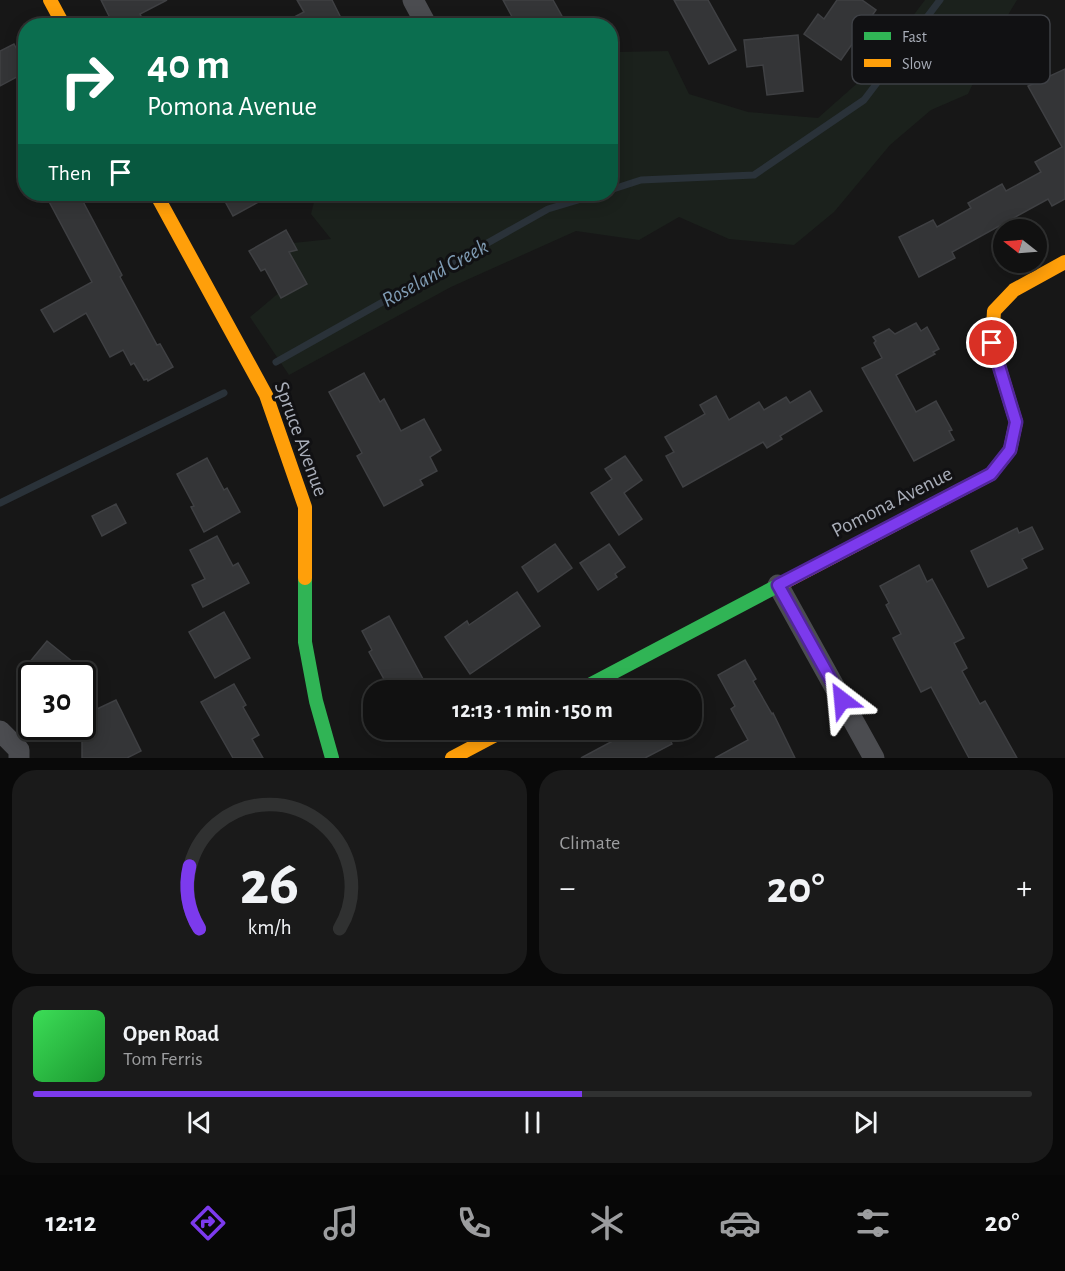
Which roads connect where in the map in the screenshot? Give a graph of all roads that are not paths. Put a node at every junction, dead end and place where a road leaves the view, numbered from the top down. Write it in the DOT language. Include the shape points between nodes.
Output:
graph roads {
  1 [pos="50,0"];
  2 [pos="413,0"];
  3 [pos="60,18"];
  4 [pos="423,18"];
  5 [pos="160,201"];
  6 [pos="1065,262"];
  7 [pos="778,585"];
  8 [pos="599,680"];
  9 [pos="0,731"];
  10 [pos="486,740"];
  11 [pos="19,758"];
  12 [pos="332,758"];
  13 [pos="452,758"];
  14 [pos="874,758"];
  1 -- 3 [label="street"];
  2 -- 4 [label="street"];
  5 -- 12 [label="street, Spruce Avenue" via="266,395 305,507 305,642"];
  6 -- 7 [label="street, Pomona Avenue" via="1014,290 994,311 992,343 1016,422 1010,450 991,474"];
  7 -- 8 [label="street, Pomona Avenue"];
  7 -- 14 [label="street"];
  9 -- 11 [label="street" via="19,750"];
  10 -- 13 [label="street"];
}
